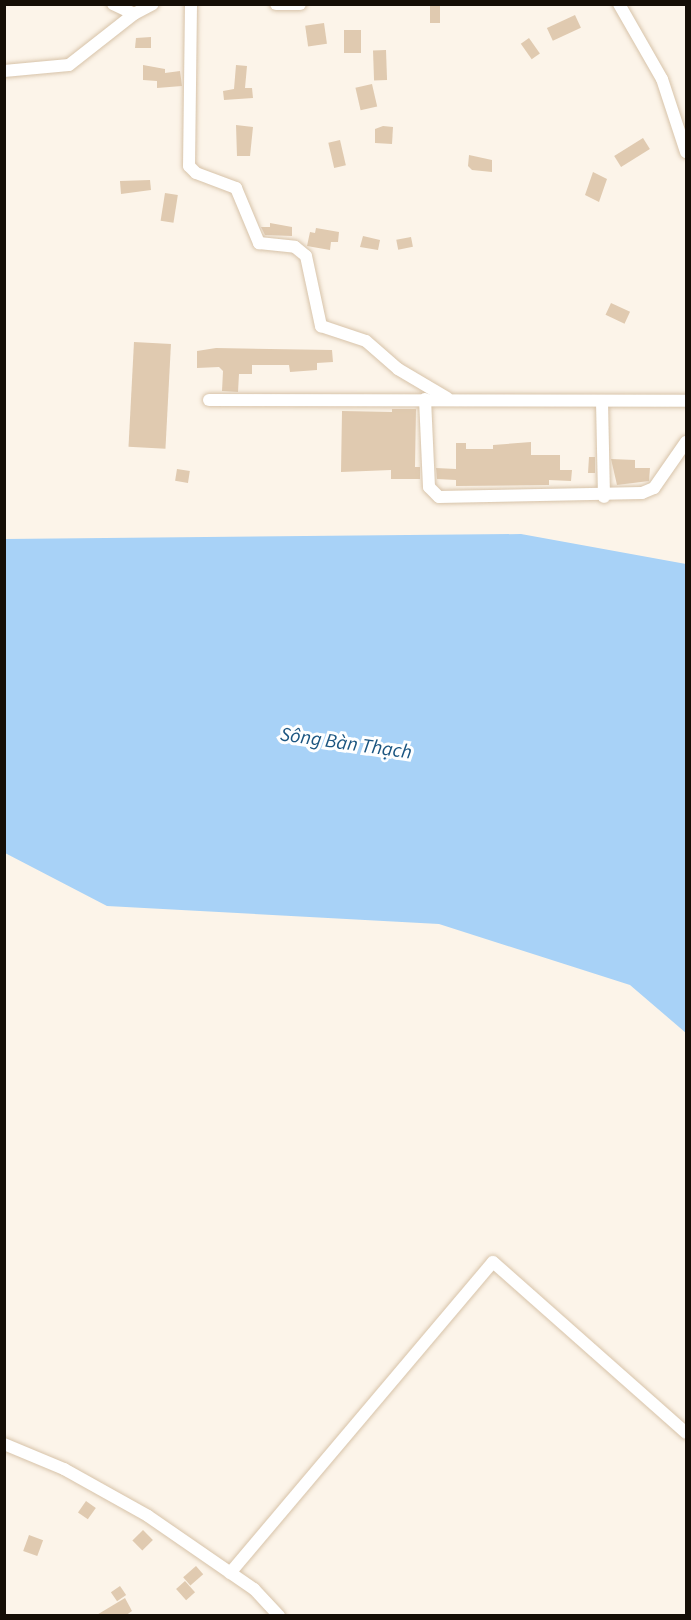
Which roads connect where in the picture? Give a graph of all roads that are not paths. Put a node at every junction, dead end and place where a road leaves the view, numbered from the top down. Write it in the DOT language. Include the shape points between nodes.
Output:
graph roads {
  1 [pos="113,4"];
  2 [pos="153,4"];
  3 [pos="191,4"];
  4 [pos="276,4"];
  5 [pos="300,4"];
  6 [pos="620,4"];
  7 [pos="134,14"];
  8 [pos="4,70"];
  9 [pos="682,118"];
  10 [pos="687,152"];
  11 [pos="425,399"];
  12 [pos="447,399"];
  13 [pos="209,400"];
  14 [pos="687,401"];
  15 [pos="603,402"];
  16 [pos="687,442"];
  17 [pos="604,496"];
  18 [pos="687,1433"];
  19 [pos="4,1444"];
  20 [pos="230,1573"];
  21 [pos="279,1616"];
  1 -- 7 [label="street"];
  2 -- 7 [label="street"];
  3 -- 12 [label="street" via="189,166 196,173 236,188 259,243 294,248 306,256 321,326 366,341 398,369"];
  4 -- 5 [label="street"];
  6 -- 9 [label="street"];
  7 -- 8 [label="street" via="69,65"];
  9 -- 10 [label="street"];
  11 -- 12 [label="street"];
  11 -- 13 [label="street"];
  11 -- 17 [label="street" via="432,494 446,498"];
  12 -- 15 [label="street"];
  14 -- 15 [label="street"];
  15 -- 17 [label="street"];
  16 -- 17 [label="street" via="654,488"];
  18 -- 20 [label="street" via="493,1262"];
  19 -- 20 [label="street" via="64,1469 148,1516"];
  20 -- 21 [label="street" via="254,1589"];
}
